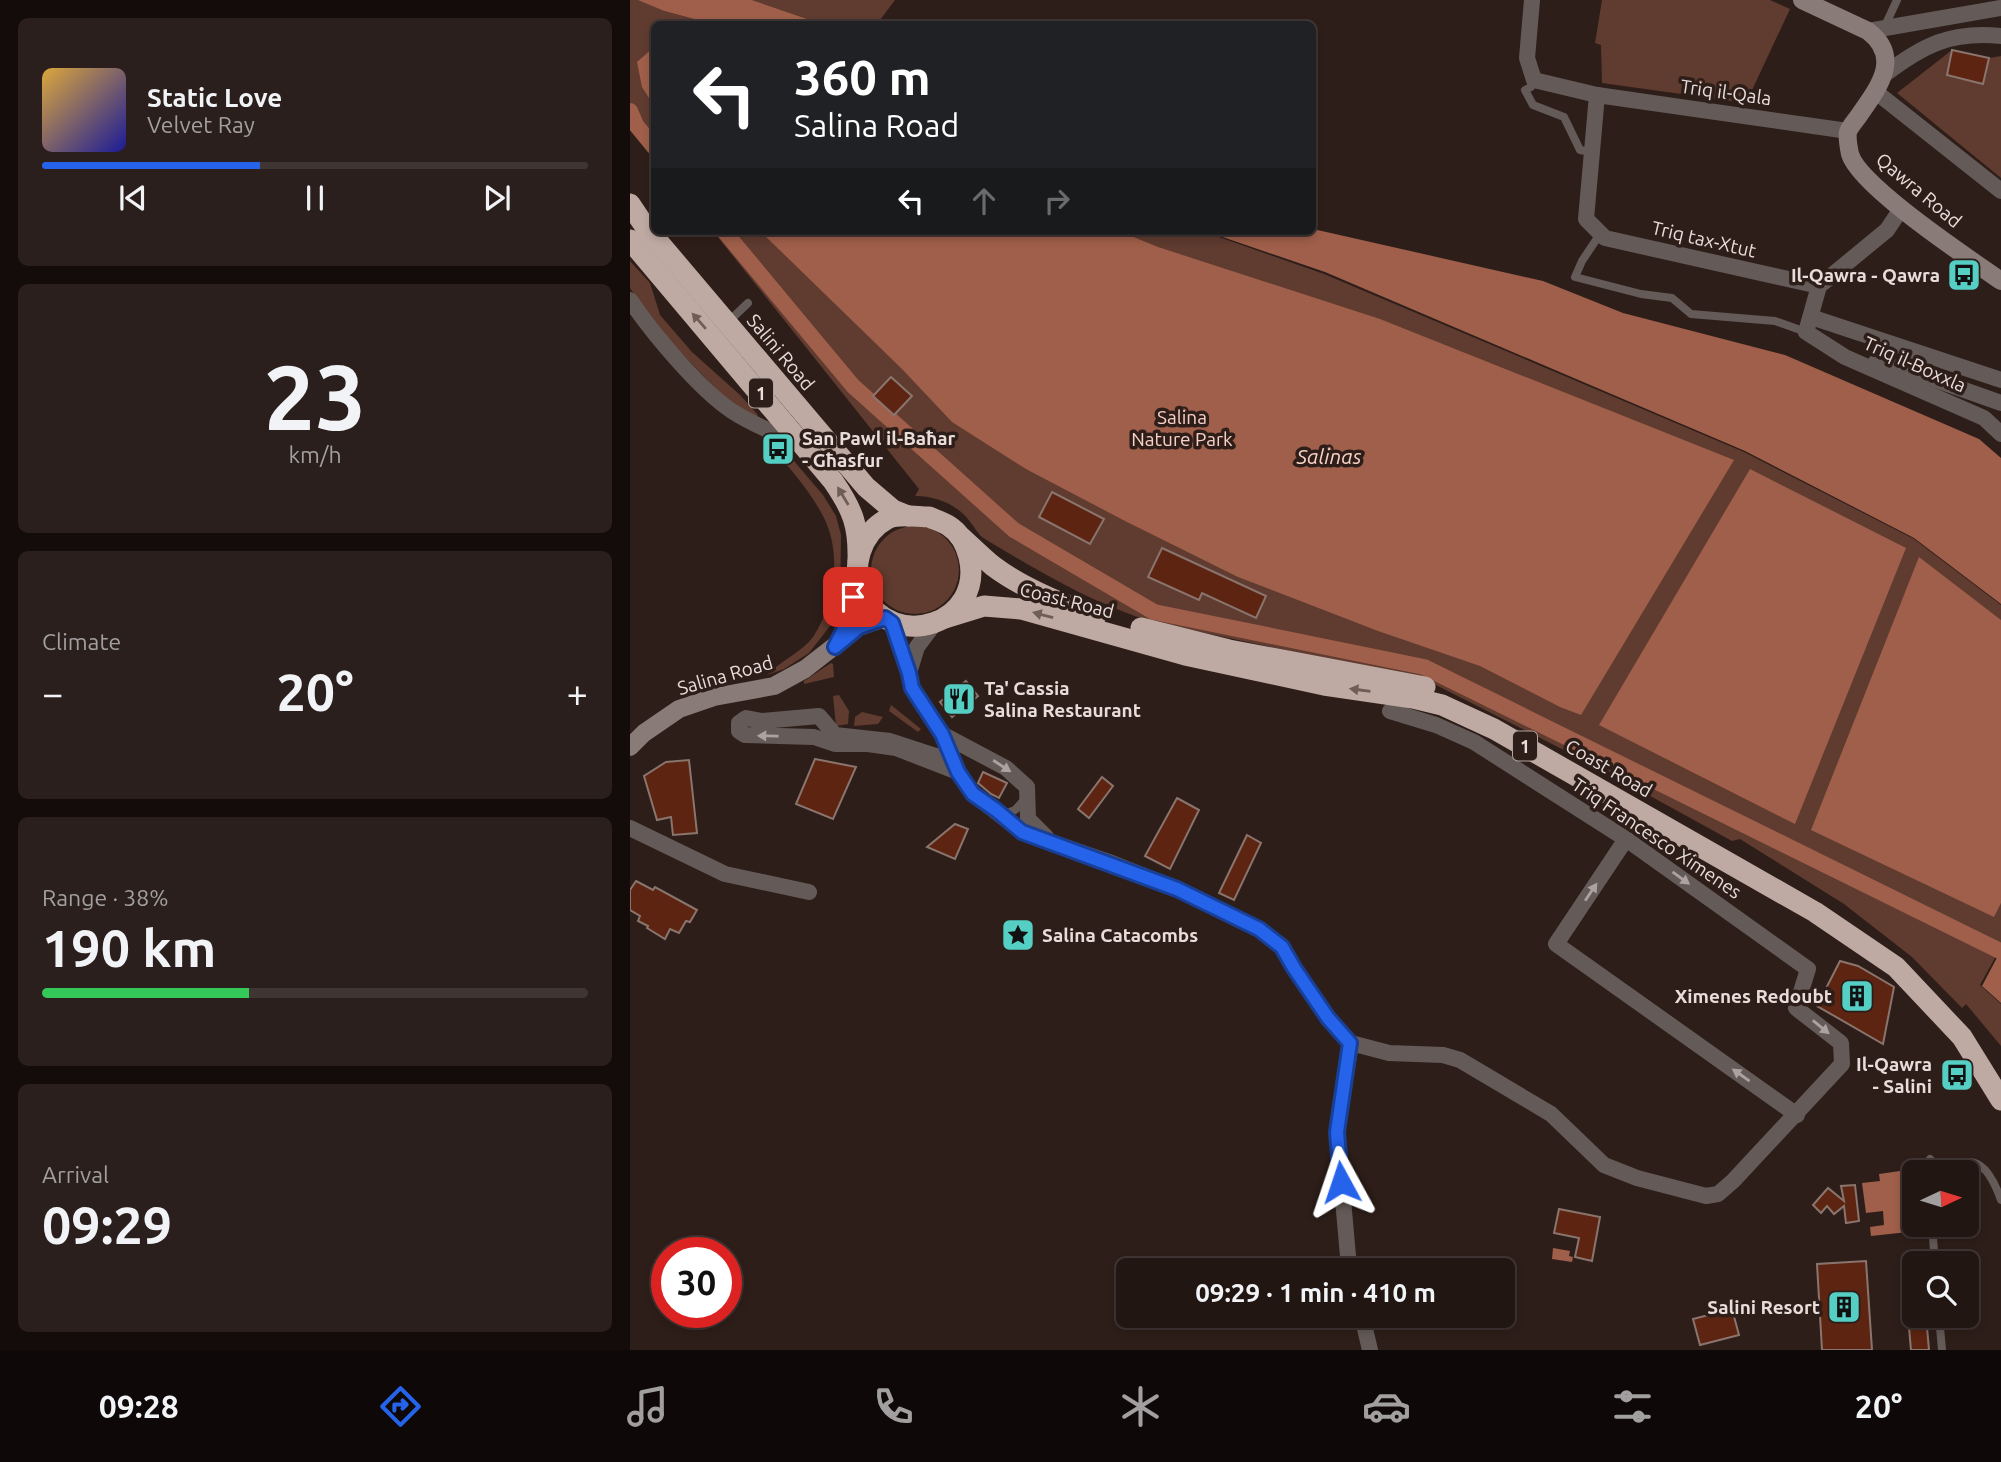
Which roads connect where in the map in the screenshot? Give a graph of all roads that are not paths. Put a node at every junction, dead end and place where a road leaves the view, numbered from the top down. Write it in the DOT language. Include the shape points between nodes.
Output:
graph roads {
  1 [pos="1532,0"];
  2 [pos="1802,0"];
  3 [pos="1897,0"];
  4 [pos="2001,8"];
  5 [pos="1876,29"];
  6 [pos="2001,36"];
  7 [pos="1534,80"];
  8 [pos="1880,83"];
  9 [pos="1597,95"];
  10 [pos="1848,131"];
  11 [pos="1592,152"];
  12 [pos="2001,191"];
  13 [pos="630,204"];
  14 [pos="1902,208"];
  15 [pos="651,233"];
  16 [pos="1601,234"];
  17 [pos="652,235"];
  18 [pos="630,240"];
  19 [pos="2001,282"];
  20 [pos="1819,286"];
  21 [pos="630,300"];
  22 [pos="748,303"];
  23 [pos="727,323"];
  24 [pos="1808,325"];
  25 [pos="1845,357"];
  26 [pos="2001,380"];
  27 [pos="2001,403"];
  28 [pos="2001,434"];
  29 [pos="806,447"];
  30 [pos="908,516"];
  31 [pos="961,537"];
  32 [pos="858,568"];
  33 [pos="888,620"];
  34 [pos="940,620"];
  35 [pos="835,647"];
  36 [pos="909,673"];
  37 [pos="1390,711"];
  38 [pos="942,734"];
  39 [pos="630,747"];
  40 [pos="952,755"];
  41 [pos="958,772"];
  42 [pos="1027,797"];
  43 [pos="1002,815"];
  44 [pos="630,828"];
  45 [pos="1626,839"];
  46 [pos="1050,841"];
  47 [pos="809,892"];
  48 [pos="1350,1043"];
  49 [pos="2001,1079"];
  50 [pos="2001,1100"];
  51 [pos="1797,1115"];
  52 [pos="1979,1165"];
  53 [pos="2001,1200"];
  54 [pos="1348,1258"];
  55 [pos="1365,1328"];
  56 [pos="1940,1328"];
  57 [pos="1370,1350"];
  58 [pos="1942,1350"];
  1 -- 7 [label="street" via="1527,58"];
  2 -- 5 [label="street"];
  3 -- 5 [label="lane"];
  4 -- 5 [label="street"];
  5 -- 8 [label="street" via="1886,58"];
  6 -- 8 [label="street" via="1934,42 1914,52"];
  7 -- 9 [label="street, Triq il-Qala"];
  7 -- 11 [label="lane" via="1525,90 1533,105 1564,117 1580,150"];
  8 -- 10 [label="street"];
  8 -- 12 [label="street"];
  9 -- 10 [label="street, Triq il-Qala"];
  9 -- 11 [label="street"];
  10 -- 14 [label="street, Qawra Road" via="1850,155 1866,178"];
  11 -- 16 [label="street, Triq tax-Xtut" via="1586,219"];
  13 -- 15 [label="highway, Salini Road / 1"];
  14 -- 19 [label="street, Qawra Road"];
  14 -- 20 [label="street" via="1887,230"];
  16 -- 20 [label="street, Triq tax-Xtut"];
  16 -- 24 [label="lane" via="1575,277 1672,298 1691,314"];
  17 -- 23 [label="highway, Salini Road / 1"];
  29 -- 18 [label="highway, 1, one-way"];
  20 -- 24 [label="street"];
  21 -- 29 [label="street" via="712,396 752,424"];
  22 -- 23 [label="lane"];
  23 -- 30 [label="highway, Salini Road / 1" via="866,487 893,510"];
  24 -- 25 [label="street, Triq il-Boxxla"];
  24 -- 26 [label="street"];
  25 -- 27 [label="street, Triq il-Boxxla" via="1908,370"];
  25 -- 28 [label="street, Triq il-Boxxla" via="1984,418"];
  32 -- 29 [label="highway, 1, one-way" via="859,535 854,516"];
  30 -- 31 [label="highway, 1" via="929,517"];
  30 -- 32 [label="highway, 1" via="889,518 874,528 863,543"];
  31 -- 34 [label="highway" via="972,573 970,586 964,599"];
  31 -- 49 [label="highway, Coast Road / 1" via="994,567 1073,608 1229,650 1431,688 1482,710 1765,873 1901,959 1966,1024"];
  32 -- 33 [label="highway, 1" via="862,591"];
  32 -- 35 [label="street, Salina Road" via="849,619"];
  33 -- 34 [label="highway, 1" via="909,626"];
  33 -- 35 [label="street, Salina Road" via="859,627"];
  33 -- 36 [label="street"];
  34 -- 36 [label="street" via="917,648"];
  50 -- 34 [label="highway, Coast Road / 1, one-way" via="1962,1037 1896,967 1815,912 1463,714 1413,698 1324,685 1185,655 1021,609 984,606"];
  35 -- 39 [label="street, Salina Road" via="774,686 679,709"];
  36 -- 38 [label="street" via="912,688"];
  37 -- 45 [label="street, Triq Francesco Ximenes" via="1474,741"];
  38 -- 40 [label="street"];
  38 -- 42 [label="street, one-way" via="1006,768 1027,787"];
  40 -- 41 [label="street"];
  41 -- 40 [label="street, one-way" via="896,748 835,744 814,737 745,735 738,723 746,718 819,716 835,735 890,741 936,756"];
  41 -- 43 [label="street" via="973,794"];
  42 -- 43 [label="lane" via="1015,810"];
  42 -- 46 [label="street" via="1028,819"];
  43 -- 46 [label="street" via="1022,832"];
  44 -- 47 [label="street" via="725,874"];
  45 -- 51 [label="street, Triq Francesco Ximenes, one-way" via="1808,969 1796,1008 1841,1043 1842,1064"];
  51 -- 45 [label="street, one-way" via="1556,944"];
  46 -- 48 [label="street" via="1177,889 1259,929 1282,947 1328,1018"];
  48 -- 51 [label="street" via="1389,1053 1460,1060 1552,1114 1604,1165 1706,1196 1718,1195"];
  48 -- 54 [label="street" via="1337,1132"];
  52 -- 53 [label="lane" via="1992,1178"];
  55 -- 57 [label="street"];
  56 -- 58 [label="lane"];
}
